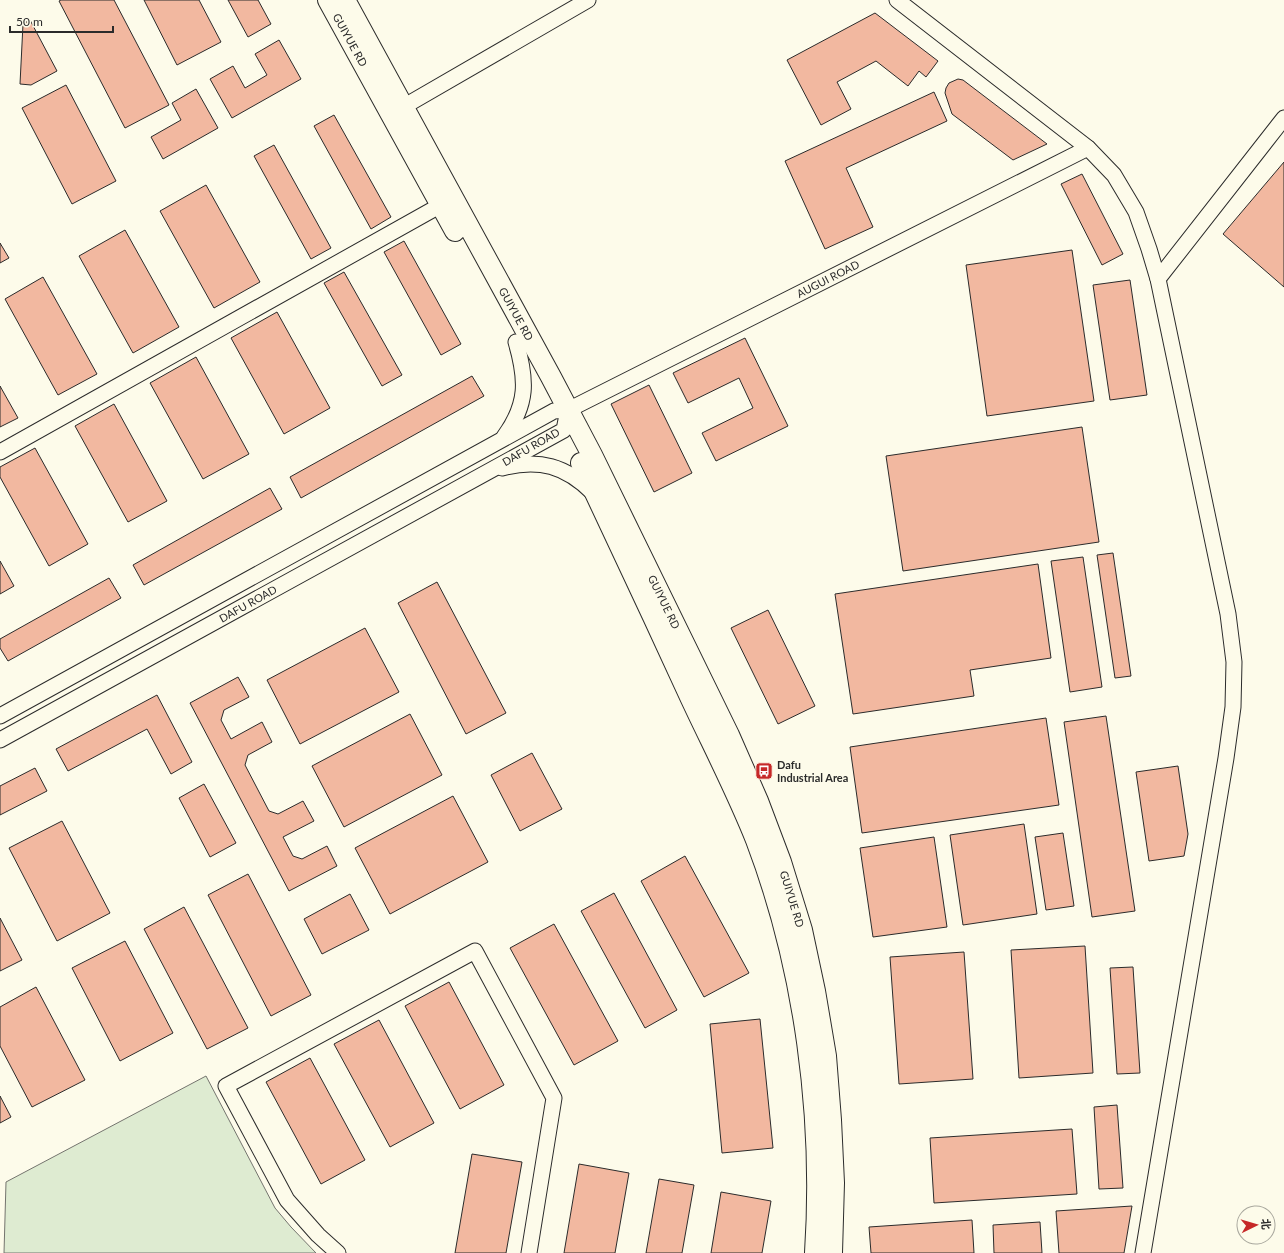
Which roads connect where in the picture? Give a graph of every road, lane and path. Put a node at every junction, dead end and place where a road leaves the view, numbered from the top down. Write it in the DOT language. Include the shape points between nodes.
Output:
graph roads {
  1 [pos="328,0"];
  2 [pos="345,0"];
  3 [pos="588,0"];
  4 [pos="897,0"];
  5 [pos="403,107"];
  6 [pos="1284,118"];
  7 [pos="1088,148"];
  8 [pos="441,205"];
  9 [pos="1158,279"];
  10 [pos="516,342"];
  11 [pos="561,410"];
  12 [pos="564,430"];
  13 [pos="502,439"];
  14 [pos="0,452"];
  15 [pos="444,471"];
  16 [pos="489,471"];
  17 [pos="455,490"];
  18 [pos="597,498"];
  19 [pos="0,716"];
  20 [pos="0,740"];
  21 [pos="338,1253"];
  22 [pos="529,1253"];
  23 [pos="815,1253"];
  24 [pos="832,1253"];
  25 [pos="1142,1253"];
  1 -- 8 [label="main road, GUIYUE RD"];
  2 -- 5 [label="main road, GUIYUE RD"];
  3 -- 5 [label="street"];
  4 -- 7 [label="street"];
  5 -- 11 [label="main road, GUIYUE RD"];
  6 -- 9 [label="street"];
  7 -- 9 [label="street" via="1114,175 1136,212"];
  7 -- 11 [label="street, AUGUI ROAD"];
  8 -- 10 [label="main road, GUIYUE RD"];
  8 -- 14 [label="street"];
  9 -- 25 [label="street" via="1228,614 1234,662 1233,707 1226,758"];
  10 -- 11 [label="main road, GUIYUE RD"];
  10 -- 13 [label="street" via="522,360 523,395 513,424"];
  11 -- 12 [label="main road, GUIYUE RD"];
  11 -- 13 [label="street, DAFU ROAD"];
  11 -- 24 [label="main road, GUIYUE RD" via="592,455 729,735 781,862 802,930 816,991 826,1056 834,1183"];
  12 -- 16 [label="street, DAFU ROAD"];
  12 -- 18 [label="main road, GUIYUE RD"];
  13 -- 15 [label="street, DAFU ROAD"];
  15 -- 17 [label="street"];
  15 -- 19 [label="street, DAFU ROAD"];
  16 -- 17 [label="street, DAFU ROAD"];
  16 -- 18 [label="street" via="517,465 547,465 565,471 581,481"];
  17 -- 20 [label="street, DAFU ROAD"];
  18 -- 23 [label="main road, GUIYUE RD" via="729,778 756,840 778,907 801,1006 813,1092 817,1167"];
  21 -- 22 [label="street" via="287,1200 226,1086 475,951 554,1098"];
}
